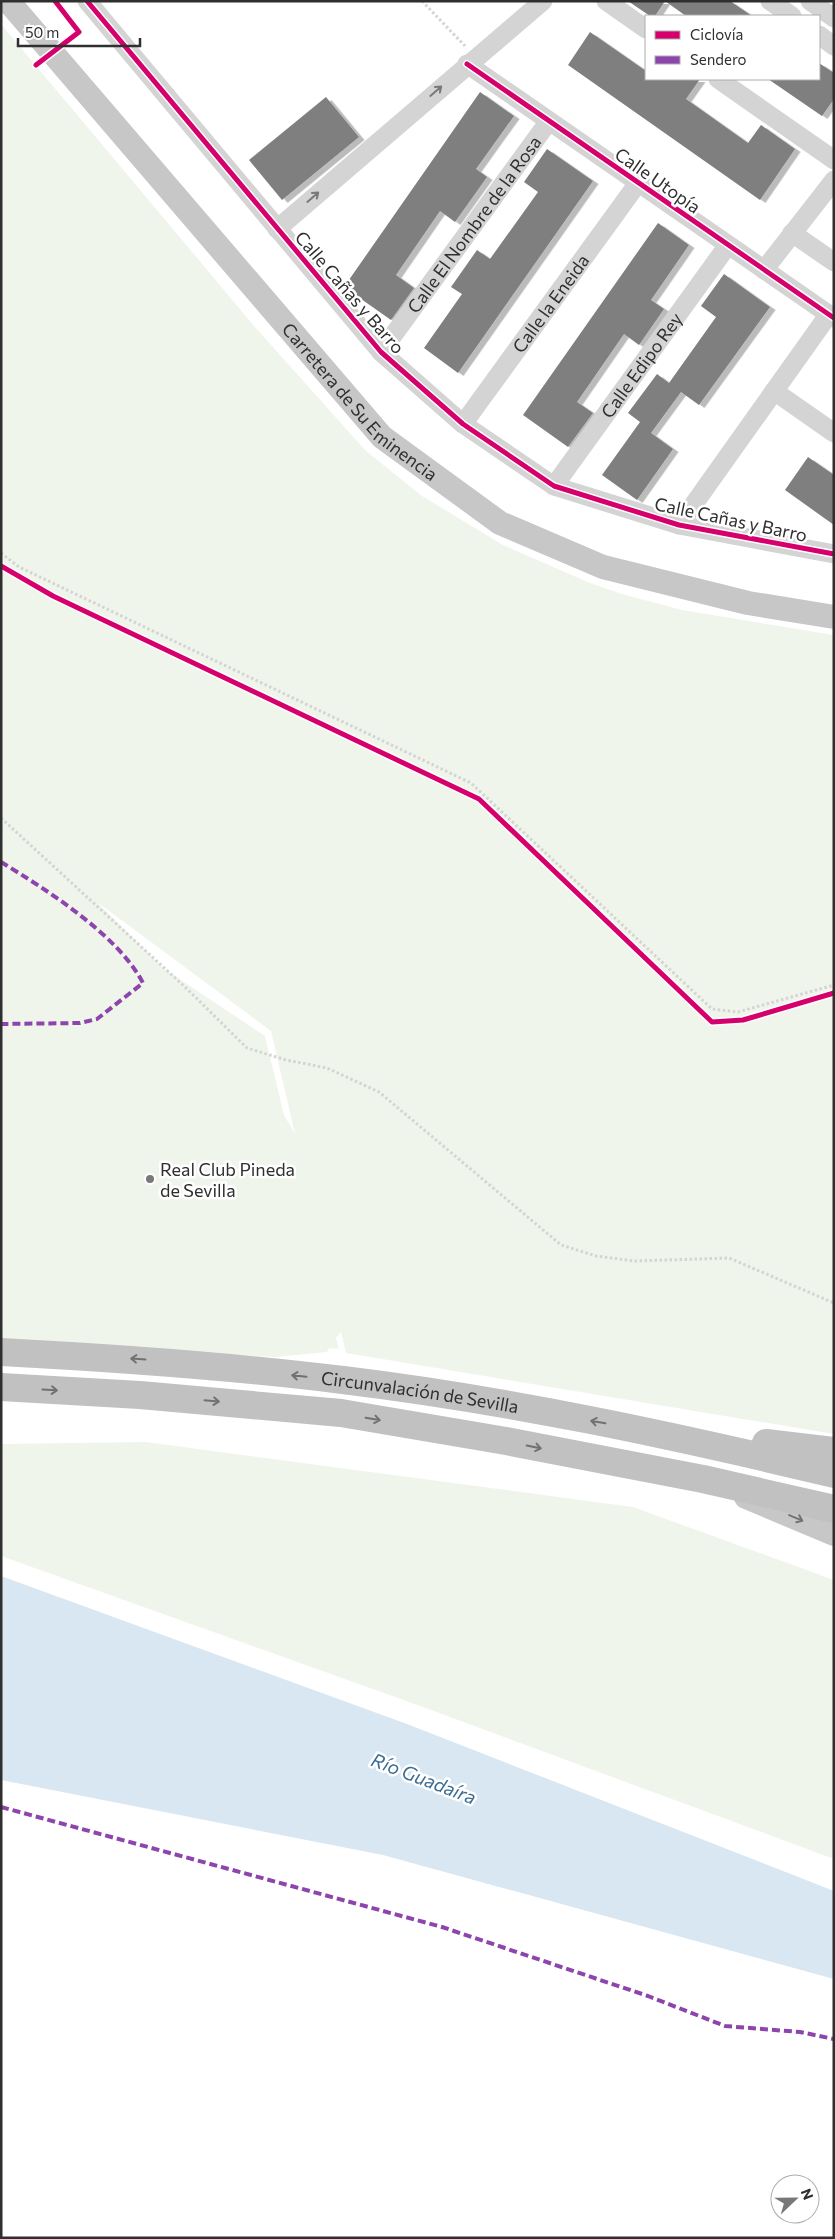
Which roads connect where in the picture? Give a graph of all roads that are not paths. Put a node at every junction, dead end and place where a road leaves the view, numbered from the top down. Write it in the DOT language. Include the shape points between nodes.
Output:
graph roads {
  1 [pos="8,1"];
  2 [pos="543,1"];
  3 [pos="606,1"];
  4 [pos="770,1"];
  5 [pos="810,1"];
  6 [pos="91,3"];
  7 [pos="791,15"];
  8 [pos="834,18"];
  9 [pos="645,28"];
  10 [pos="820,36"];
  11 [pos="834,46"];
  12 [pos="471,61"];
  13 [pos="719,80"];
  14 [pos="549,121"];
  15 [pos="834,160"];
  16 [pos="834,180"];
  17 [pos="638,183"];
  18 [pos="276,229"];
  19 [pos="792,233"];
  20 [pos="728,245"];
  21 [pos="834,262"];
  22 [pos="764,270"];
  23 [pos="831,316"];
  24 [pos="381,352"];
  25 [pos="774,391"];
  26 [pos="463,424"];
  27 [pos="834,433"];
  28 [pos="554,486"];
  29 [pos="679,526"];
  30 [pos="834,554"];
  31 [pos="834,617"];
  32 [pos="1,1352"];
  33 [pos="1,1388"];
  34 [pos="626,1427"];
  35 [pos="834,1451"];
  36 [pos="834,1474"];
  37 [pos="703,1479"];
  38 [pos="834,1509"];
  39 [pos="834,1534"];
  1 -- 31 [label="main road, Carretera de Su Eminencia" via="382,437 500,523 603,567 748,603"];
  2 -- 12 [label="street"];
  3 -- 9 [label="street"];
  4 -- 7 [label="street"];
  5 -- 8 [label="street"];
  6 -- 18 [label="street, Calle Cañas y Barro"];
  10 -- 11 [label="street"];
  12 -- 14 [label="street, Calle Utopía"];
  18 -- 12 [label="street, one-way"];
  13 -- 15 [label="street"];
  14 -- 17 [label="street, Calle Utopía"];
  14 -- 24 [label="street, Calle El Nombre de la Rosa"];
  16 -- 19 [label="street"];
  17 -- 20 [label="street, Calle Utopía"];
  17 -- 26 [label="street, Calle la Eneida"];
  18 -- 24 [label="street, Calle Cañas y Barro"];
  19 -- 21 [label="street"];
  19 -- 22 [label="street"];
  20 -- 22 [label="street, Calle Utopía"];
  20 -- 28 [label="street, Calle Edipo Rey"];
  22 -- 23 [label="street, Calle Utopía"];
  23 -- 25 [label="street"];
  24 -- 26 [label="street, Calle Cañas y Barro"];
  25 -- 27 [label="street"];
  25 -- 29 [label="street"];
  26 -- 28 [label="street, Calle Cañas y Barro"];
  28 -- 29 [label="street, Calle Cañas y Barro"];
  29 -- 30 [label="street, Calle Cañas y Barro"];
  34 -- 32 [label="highway, Circunvalación de Sevilla, one-way" via="492,1402 344,1380 143,1360"];
  33 -- 37 [label="highway, Circunvalación de Sevilla, one-way" via="140,1395 341,1413"];
  34 -- 35 [label="highway"];
  34 -- 36 [label="highway, Circunvalación de Sevilla"];
  37 -- 38 [label="highway, Circunvalación de Sevilla"];
  37 -- 39 [label="main road, one-way"];
}
